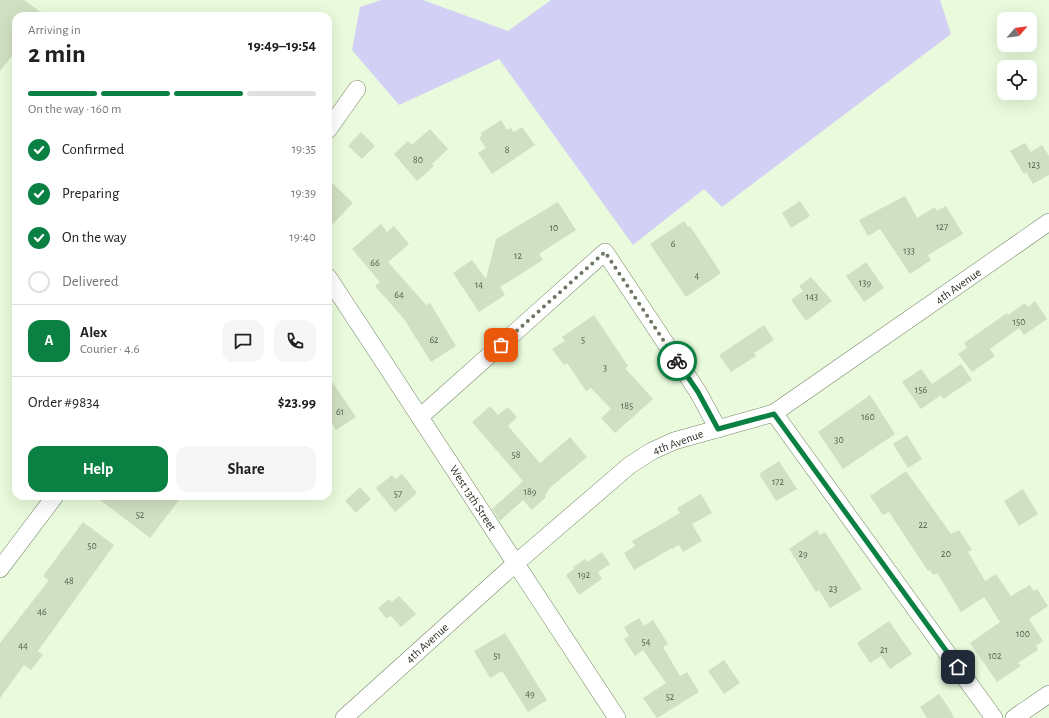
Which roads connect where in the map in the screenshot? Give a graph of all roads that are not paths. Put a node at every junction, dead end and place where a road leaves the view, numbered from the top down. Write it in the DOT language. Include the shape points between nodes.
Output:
graph roads {
  1 [pos="357,89"];
  2 [pos="332,124"];
  3 [pos="1049,222"];
  4 [pos="332,283"];
  5 [pos="774,414"];
  6 [pos="420,417"];
  7 [pos="718,429"];
  8 [pos="52,500"];
  9 [pos="516,563"];
  10 [pos="0,569"];
  11 [pos="1049,694"];
  12 [pos="344,718"];
  13 [pos="617,718"];
  14 [pos="994,718"];
  15 [pos="1014,718"];
  1 -- 2 [label="street"];
  3 -- 5 [label="street, 4th Avenue"];
  4 -- 6 [label="street, West 13th Street"];
  5 -- 7 [label="street, 4th Avenue"];
  5 -- 14 [label="street"];
  6 -- 7 [label="street" via="605,252 698,392"];
  6 -- 9 [label="street, West 13th Street"];
  7 -- 9 [label="street, 4th Avenue" via="674,441 630,465"];
  8 -- 10 [label="street"];
  9 -- 12 [label="street, 4th Avenue"];
  9 -- 13 [label="street, West 13th Street"];
  11 -- 15 [label="street"];
}
